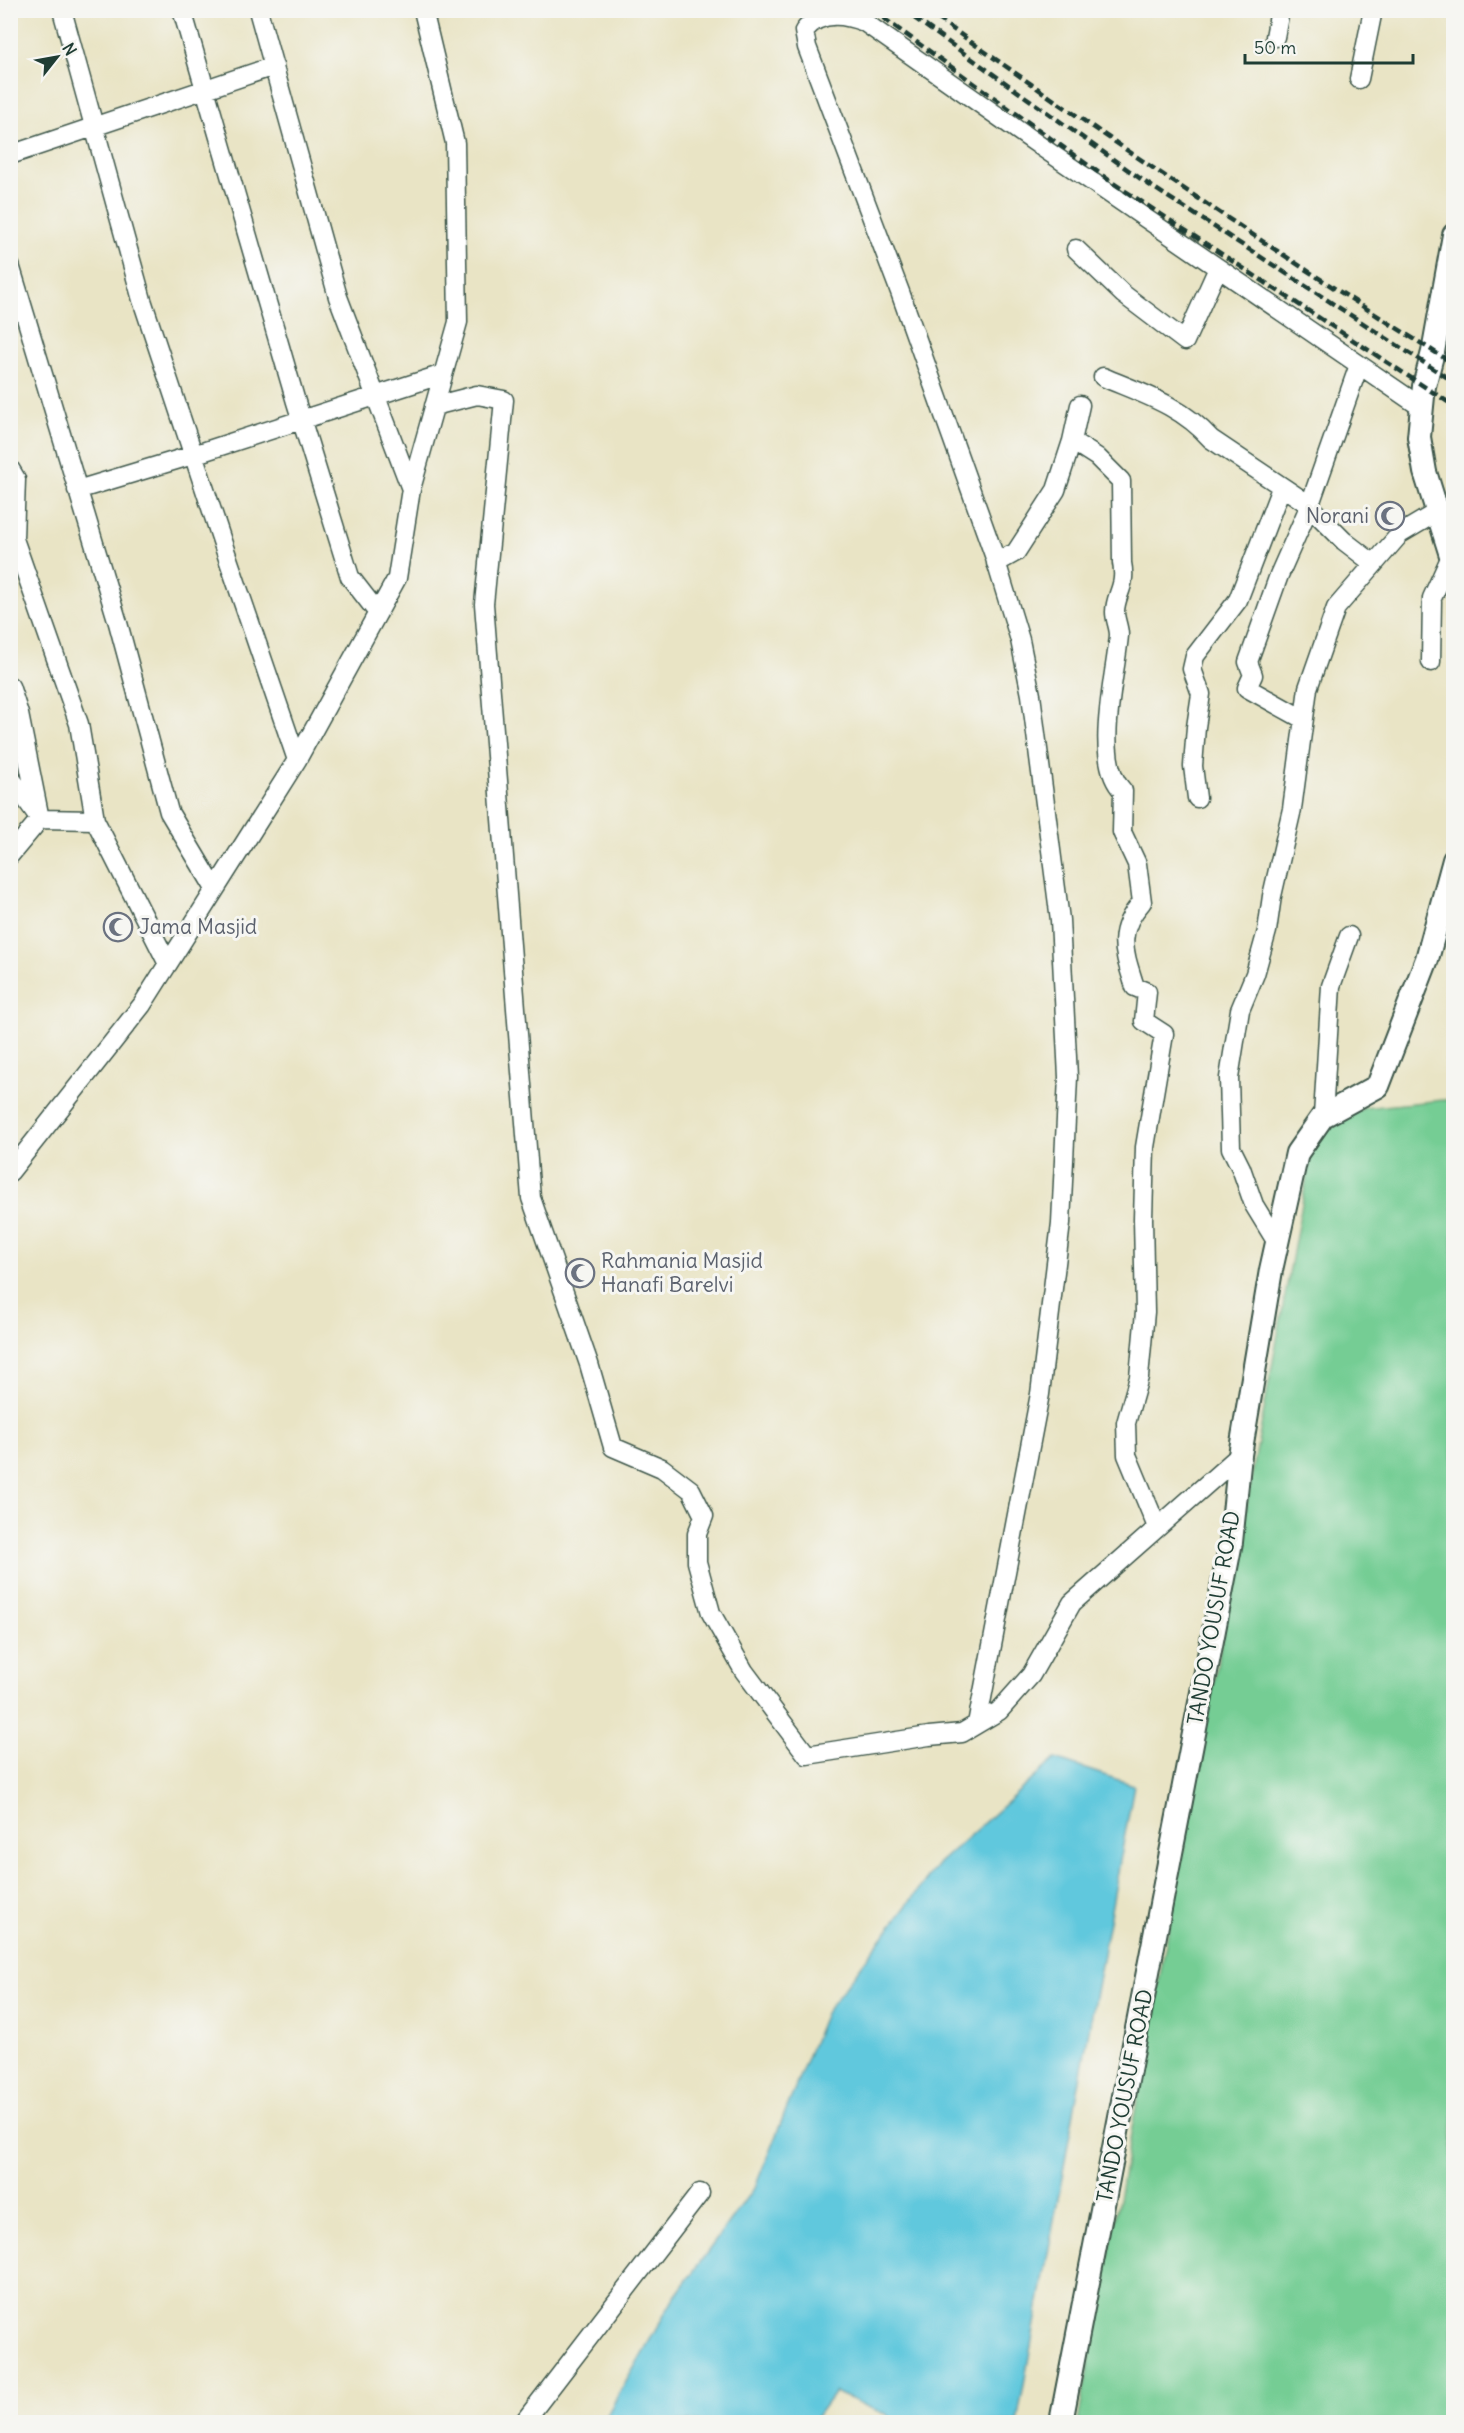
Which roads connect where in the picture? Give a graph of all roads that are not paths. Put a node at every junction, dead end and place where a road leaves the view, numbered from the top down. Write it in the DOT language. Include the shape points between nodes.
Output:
graph roads {
  1 [pos="62,10"];
  2 [pos="182,10"];
  3 [pos="258,10"];
  4 [pos="423,10"];
  5 [pos="1280,10"];
  6 [pos="1373,10"];
  7 [pos="1275,37"];
  8 [pos="274,66"];
  9 [pos="1359,80"];
  10 [pos="204,89"];
  11 [pos="95,126"];
  12 [pos="10,155"];
  13 [pos="1454,235"];
  14 [pos="1076,249"];
  15 [pos="10,265"];
  16 [pos="1218,268"];
  17 [pos="1359,365"];
  18 [pos="443,374"];
  19 [pos="1103,377"];
  20 [pos="376,396"];
  21 [pos="1080,405"];
  22 [pos="434,406"];
  23 [pos="1421,407"];
  24 [pos="302,420"];
  25 [pos="1072,441"];
  26 [pos="194,455"];
  27 [pos="10,469"];
  28 [pos="1281,488"];
  29 [pos="411,489"];
  30 [pos="77,490"];
  31 [pos="1310,507"];
  32 [pos="1444,522"];
  33 [pos="1452,561"];
  34 [pos="996,563"];
  35 [pos="1374,564"];
  36 [pos="378,613"];
  37 [pos="1431,662"];
  38 [pos="10,686"];
  39 [pos="1303,719"];
  40 [pos="297,760"];
  41 [pos="10,777"];
  42 [pos="1197,798"];
  43 [pos="40,819"];
  44 [pos="95,820"];
  45 [pos="10,855"];
  46 [pos="1454,860"];
  47 [pos="216,890"];
  48 [pos="1349,936"];
  49 [pos="168,964"];
  50 [pos="1323,1116"];
  51 [pos="10,1172"];
  52 [pos="1276,1241"];
  53 [pos="1240,1455"];
  54 [pos="1157,1527"];
  55 [pos="977,1724"];
  56 [pos="700,2193"];
  57 [pos="524,2422"];
  58 [pos="1061,2422"];
  1 -- 11 [label="street"];
  2 -- 10 [label="street"];
  3 -- 8 [label="street"];
  4 -- 18 [label="street" via="454,143 458,322"];
  5 -- 7 [label="street"];
  6 -- 9 [label="street"];
  8 -- 10 [label="street"];
  8 -- 20 [label="street" via="338,297"];
  10 -- 11 [label="street"];
  10 -- 24 [label="street"];
  11 -- 12 [label="street"];
  11 -- 26 [label="street" via="142,300"];
  13 -- 23 [label="street"];
  14 -- 16 [label="street" via="1123,294 1185,341"];
  15 -- 30 [label="street"];
  16 -- 17 [label="street"];
  16 -- 34 [label="street" via="864,22 847,15 828,16 809,24 804,31 807,47 900,292"];
  17 -- 23 [label="street"];
  17 -- 31 [label="street"];
  18 -- 20 [label="street"];
  18 -- 22 [label="street"];
  19 -- 28 [label="street" via="1173,406 1211,439"];
  20 -- 24 [label="street"];
  20 -- 29 [label="street"];
  21 -- 25 [label="street"];
  22 -- 29 [label="street"];
  22 -- 55 [label="street" via="477,395 504,400 484,604 531,1198 589,1364 613,1447 662,1468 691,1491 704,1516 697,1534 697,1562 711,1613 744,1671 807,1755 962,1733"];
  23 -- 32 [label="street" via="1419,437 1425,472"];
  24 -- 26 [label="street"];
  24 -- 36 [label="street" via="350,576"];
  25 -- 34 [label="street" via="1056,490 1016,552"];
  25 -- 54 [label="street" via="1097,457 1121,481 1125,576 1115,612 1119,632 1106,734 1113,782 1123,791 1122,831 1137,864 1142,902 1129,916 1125,956 1135,987 1147,992 1144,1021 1164,1035 1145,1147 1145,1312 1139,1377 1126,1423 1127,1455"];
  26 -- 30 [label="street"];
  26 -- 40 [label="street"];
  27 -- 44 [label="street" via="16,479 14,539 79,724"];
  28 -- 31 [label="street"];
  28 -- 42 [label="street" via="1238,600 1193,662 1201,694 1193,766"];
  29 -- 36 [label="street" via="397,578"];
  30 -- 47 [label="street" via="169,812"];
  31 -- 35 [label="street" via="1344,542"];
  31 -- 39 [label="street" via="1279,575 1248,662 1253,675 1247,688"];
  32 -- 33 [label="street"];
  32 -- 35 [label="street" via="1400,534"];
  33 -- 37 [label="street" via="1432,598"];
  34 -- 55 [label="street" via="1020,640 1031,695 1060,920 1068,1077 1061,1223 1040,1394"];
  35 -- 39 [label="street" via="1336,608 1308,688"];
  36 -- 40 [label="street"];
  38 -- 43 [label="street"];
  39 -- 52 [label="street" via="1292,809 1267,931 1240,1010 1229,1078 1231,1149 1254,1205"];
  40 -- 47 [label="street"];
  41 -- 43 [label="street"];
  43 -- 44 [label="street"];
  43 -- 45 [label="street"];
  44 -- 49 [label="street"];
  46 -- 50 [label="street, TANDO YOUSUF ROAD" via="1427,959 1378,1086"];
  47 -- 49 [label="street"];
  48 -- 50 [label="street" via="1331,986"];
  49 -- 51 [label="street" via="142,1005"];
  50 -- 52 [label="street, TANDO YOUSUF ROAD" via="1297,1153"];
  52 -- 53 [label="street, TANDO YOUSUF ROAD"];
  53 -- 54 [label="street"];
  53 -- 58 [label="street, TANDO YOUSUF ROAD" via="1228,1553"];
  54 -- 55 [label="street" via="1071,1602 1031,1675 999,1711"];
  56 -- 57 [label="street"];
}
